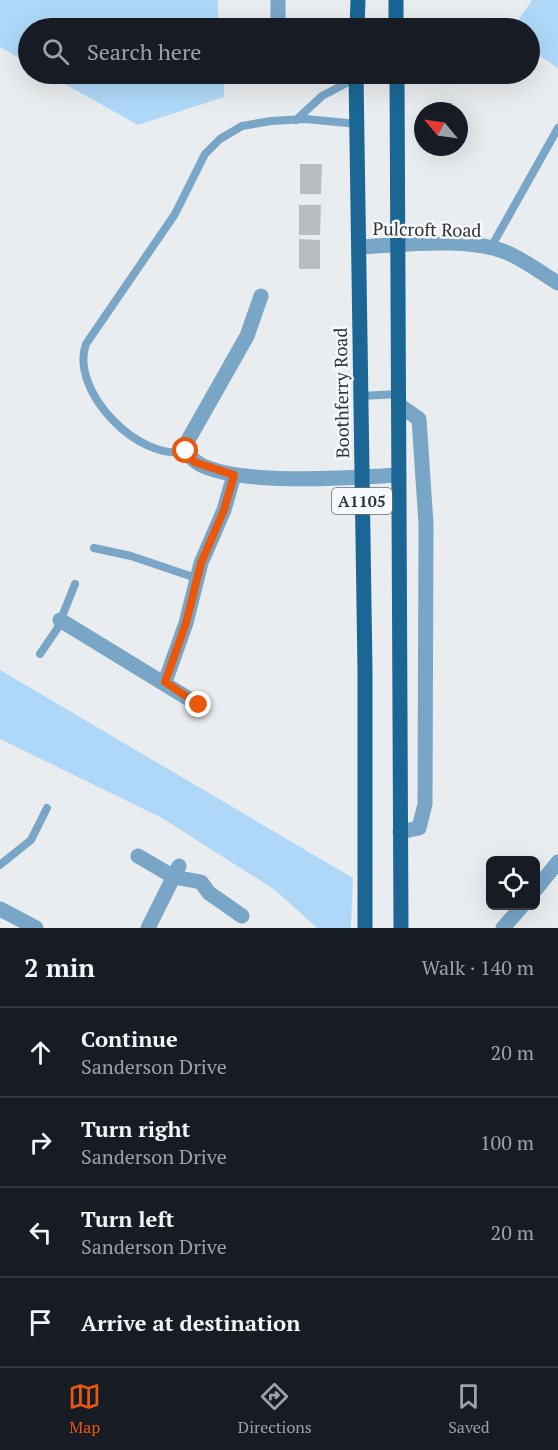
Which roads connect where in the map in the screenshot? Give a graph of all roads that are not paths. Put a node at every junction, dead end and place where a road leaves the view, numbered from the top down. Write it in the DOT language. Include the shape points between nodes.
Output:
graph roads {
  1 [pos="271,0"];
  2 [pos="278,0"];
  3 [pos="284,0"];
  4 [pos="358,0"];
  5 [pos="396,0"];
  6 [pos="278,18"];
  7 [pos="357,18"];
  8 [pos="396,18"];
  9 [pos="342,84"];
  10 [pos="356,84"];
  11 [pos="397,84"];
  12 [pos="296,120"];
  13 [pos="357,124"];
  14 [pos="557,131"];
  15 [pos="398,246"];
  16 [pos="358,247"];
  17 [pos="489,249"];
  18 [pos="558,283"];
  19 [pos="261,296"];
  20 [pos="361,396"];
  21 [pos="399,400"];
  22 [pos="186,451"];
  23 [pos="234,475"];
  24 [pos="399,475"];
  25 [pos="362,476"];
  26 [pos="94,548"];
  27 [pos="196,578"];
  28 [pos="75,584"];
  29 [pos="60,620"];
  30 [pos="40,654"];
  31 [pos="165,682"];
  32 [pos="199,705"];
  33 [pos="47,808"];
  34 [pos="399,832"];
  35 [pos="138,856"];
  36 [pos="558,862"];
  37 [pos="0,865"];
  38 [pos="177,871"];
  39 [pos="540,884"];
  40 [pos="0,909"];
  41 [pos="519,910"];
  42 [pos="242,916"];
  43 [pos="36,928"];
  44 [pos="148,928"];
  45 [pos="364,928"];
  46 [pos="401,928"];
  47 [pos="503,928"];
  1 -- 2 [label="street"];
  2 -- 3 [label="street"];
  2 -- 6 [label="street"];
  4 -- 7 [label="main road"];
  5 -- 8 [label="main road"];
  9 -- 12 [label="lane" via="322,96"];
  10 -- 13 [label="main road, Boothferry Road / A1105"];
  11 -- 15 [label="main road, A1105"];
  12 -- 13 [label="lane"];
  12 -- 22 [label="lane" via="242,126 212,146 175,214 96,326 83,352 87,384 110,417 160,451"];
  13 -- 16 [label="main road, Boothferry Road / A1105"];
  14 -- 17 [label="lane"];
  15 -- 16 [label="street, Pulcroft Road"];
  15 -- 17 [label="street, Pulcroft Road" via="465,245"];
  15 -- 21 [label="main road, A1105"];
  16 -- 20 [label="main road, Boothferry Road / A1105"];
  17 -- 18 [label="street, Pulcroft Road" via="509,254"];
  19 -- 22 [label="street" via="247,336 187,442"];
  20 -- 21 [label="lane"];
  20 -- 25 [label="main road, Boothferry Road / A1105"];
  21 -- 24 [label="main road, A1105"];
  21 -- 34 [label="street" via="419,419 426,524 425,804 419,828"];
  22 -- 23 [label="street" via="194,462"];
  23 -- 25 [label="street"];
  23 -- 27 [label="street" via="228,500"];
  24 -- 25 [label="street"];
  24 -- 34 [label="main road, A1105"];
  25 -- 45 [label="main road, Boothferry Road / A1105"];
  26 -- 27 [label="lane"];
  27 -- 31 [label="street" via="186,623"];
  28 -- 29 [label="lane"];
  29 -- 30 [label="lane"];
  29 -- 31 [label="street"];
  31 -- 32 [label="street"];
  33 -- 37 [label="lane" via="31,840"];
  34 -- 46 [label="main road, A1105"];
  35 -- 38 [label="street"];
  36 -- 39 [label="street"];
  38 -- 42 [label="street" via="201,882 209,893"];
  38 -- 44 [label="street"];
  40 -- 43 [label="street"];
  41 -- 47 [label="street"];
}
